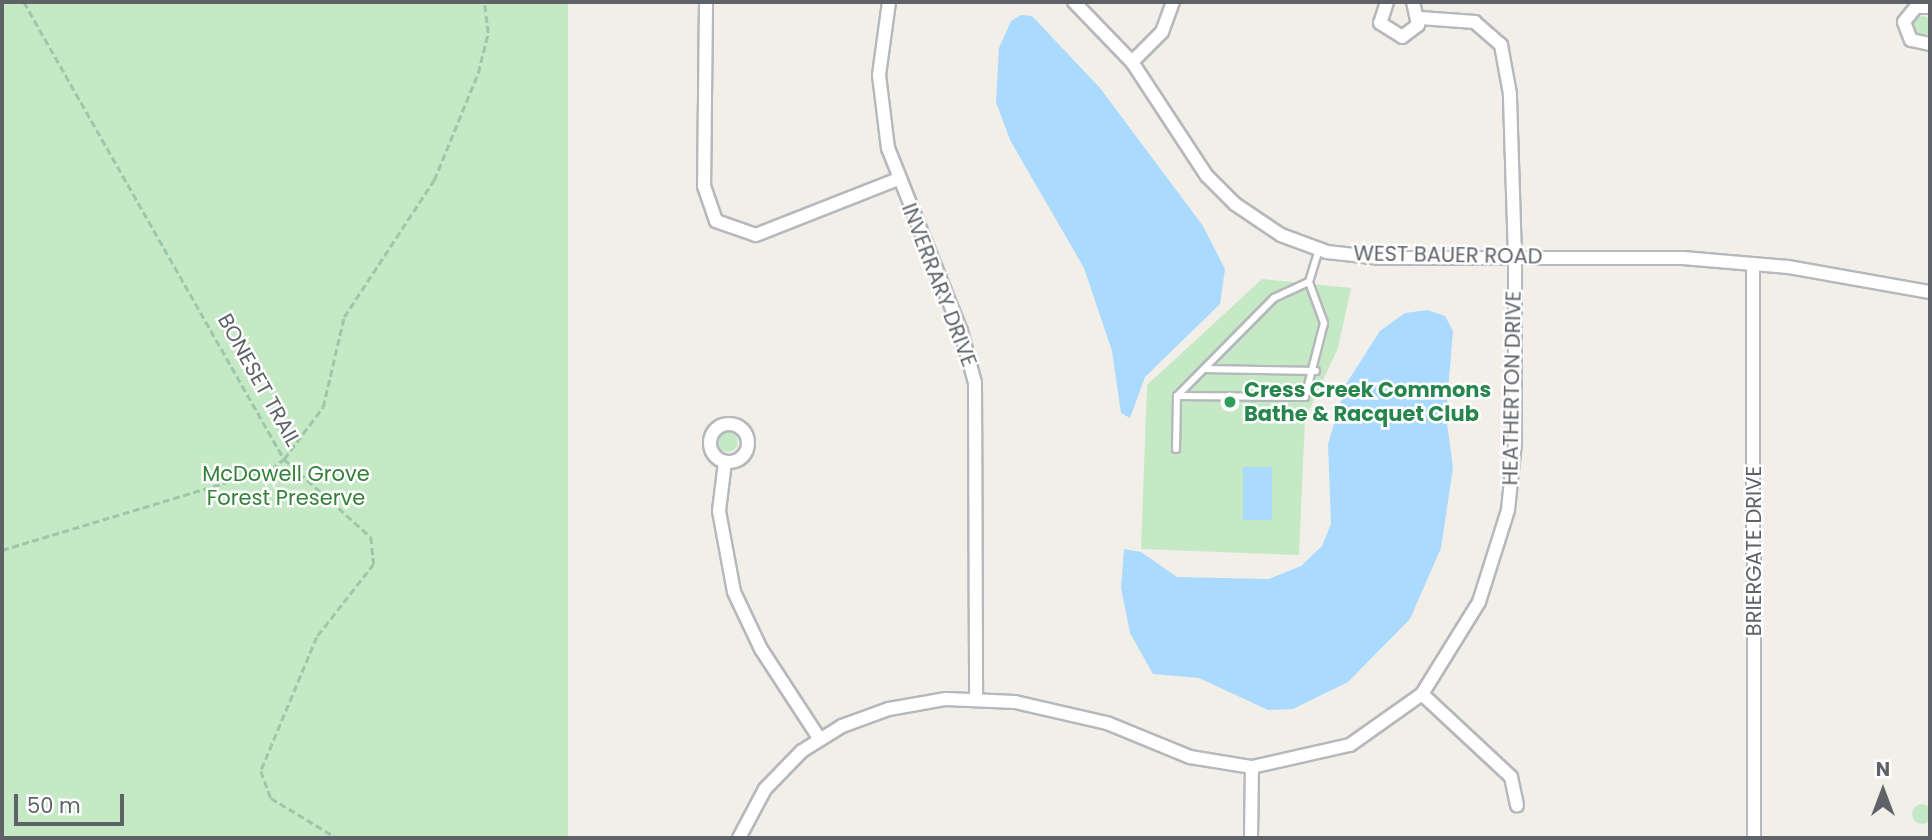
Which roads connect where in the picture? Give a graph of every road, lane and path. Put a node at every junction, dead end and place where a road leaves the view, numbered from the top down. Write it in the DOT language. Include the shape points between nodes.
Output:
graph roads {
  1 [pos="24,2"];
  2 [pos="484,2"];
  3 [pos="706,2"];
  4 [pos="889,2"];
  5 [pos="1074,2"];
  6 [pos="1173,2"];
  7 [pos="1387,2"];
  8 [pos="1413,2"];
  9 [pos="1930,7"];
  10 [pos="1420,18"];
  11 [pos="1930,44"];
  12 [pos="1132,62"];
  13 [pos="898,179"];
  14 [pos="1319,249"];
  15 [pos="1515,257"];
  16 [pos="1753,264"];
  17 [pos="1309,282"];
  18 [pos="1930,292"];
  19 [pos="1204,369"];
  20 [pos="1316,371"];
  21 [pos="1177,396"];
  22 [pos="1176,449"];
  23 [pos="284,459"];
  24 [pos="724,462"];
  25 [pos="2,550"];
  26 [pos="1422,694"];
  27 [pos="976,698"];
  28 [pos="819,738"];
  29 [pos="1252,767"];
  30 [pos="1517,805"];
  31 [pos="337,838"];
  32 [pos="739,838"];
  33 [pos="1251,838"];
  34 [pos="1754,838"];
  1 -- 23 [label="path, BONESET TRAIL"];
  2 -- 23 [label="path" via="488,33 478,73 435,180 344,317 323,407"];
  3 -- 13 [label="street" via="704,186 716,221 756,235"];
  4 -- 13 [label="street, INVERRARY DRIVE" via="878,75"];
  5 -- 12 [label="street, WEST BAUER ROAD"];
  6 -- 12 [label="street" via="1162,32"];
  7 -- 10 [label="street" via="1380,16 1389,34 1409,35"];
  8 -- 10 [label="street"];
  9 -- 11 [label="street" via="1916,7 1905,22 1911,40"];
  10 -- 15 [label="street, HEATHERTON DRIVE" via="1475,22 1501,45 1510,94"];
  12 -- 14 [label="street, WEST BAUER ROAD" via="1207,176 1235,204 1281,235"];
  13 -- 27 [label="street, INVERRARY DRIVE" via="961,331 975,383"];
  14 -- 15 [label="street, WEST BAUER ROAD" via="1381,258"];
  14 -- 17 [label="lane"];
  15 -- 16 [label="street, WEST BAUER ROAD"];
  15 -- 26 [label="street, HEATHERTON DRIVE" via="1515,442 1508,510 1479,602"];
  16 -- 18 [label="street, WEST BAUER ROAD"];
  16 -- 34 [label="street, BRIERGATE DRIVE"];
  17 -- 19 [label="lane" via="1274,298"];
  17 -- 20 [label="lane" via="1324,323"];
  19 -- 20 [label="lane"];
  19 -- 21 [label="lane"];
  20 -- 21 [label="lane" via="1305,397"];
  21 -- 22 [label="lane"];
  23 -- 25 [label="path" via="271,469"];
  23 -- 31 [label="path, BONESET TRAIL" via="371,537 374,564 317,636 261,771 271,798"];
  24 -- 28 [label="street" via="719,511 734,592 761,649"];
  26 -- 29 [label="street, HEATHERTON DRIVE" via="1350,745"];
  26 -- 30 [label="street" via="1511,776"];
  27 -- 28 [label="street, HEATHERTON DRIVE" via="889,709"];
  27 -- 29 [label="street, HEATHERTON DRIVE" via="1076,713 1190,757"];
  28 -- 32 [label="street, HEATHERTON DRIVE" via="765,789"];
  29 -- 33 [label="street"];
}
